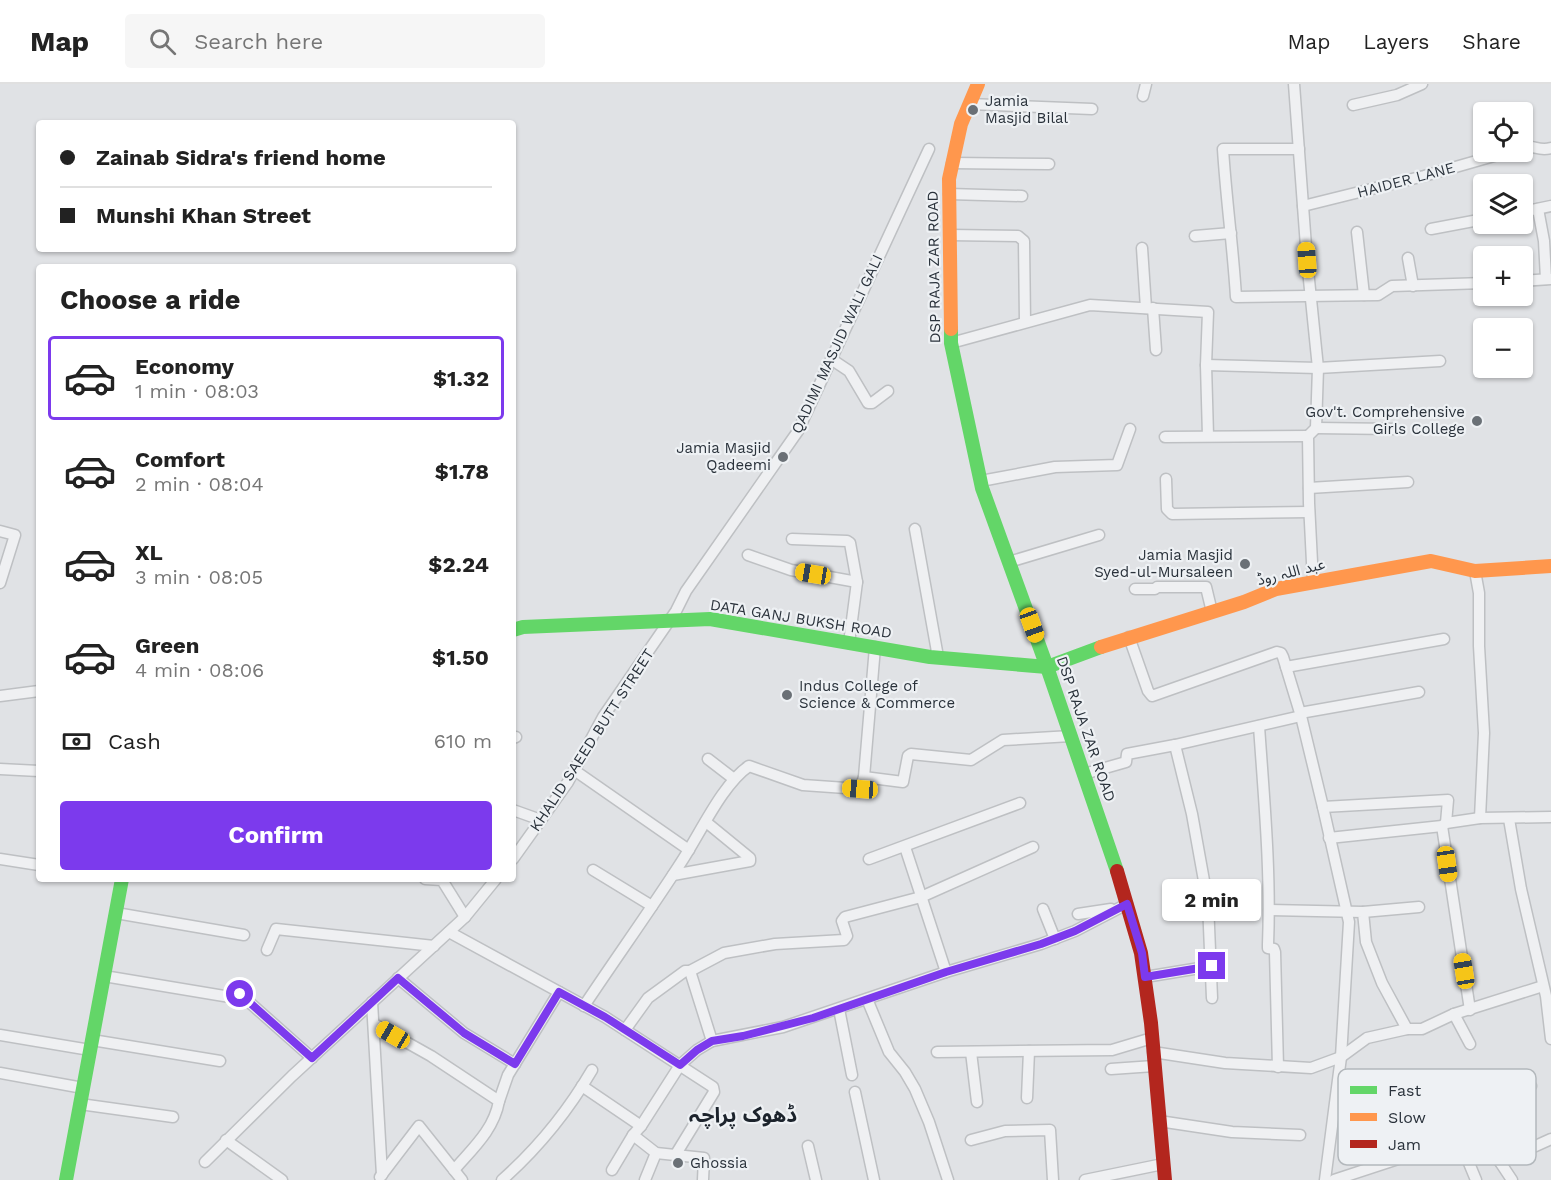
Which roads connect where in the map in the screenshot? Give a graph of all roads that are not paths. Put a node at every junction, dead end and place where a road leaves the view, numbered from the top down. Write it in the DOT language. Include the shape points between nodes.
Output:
graph roads {
  1 [pos="978,84"];
  2 [pos="1146,84"];
  3 [pos="1294,84"];
  4 [pos="1422,84"];
  5 [pos="1143,96"];
  6 [pos="970,104"];
  7 [pos="1353,105"];
  8 [pos="1092,109"];
  9 [pos="1533,147"];
  10 [pos="1551,148"];
  11 [pos="929,149"];
  12 [pos="1299,149"];
  13 [pos="1473,162"];
  14 [pos="952,163"];
  15 [pos="1048,164"];
  16 [pos="949,194"];
  17 [pos="1022,196"];
  18 [pos="1303,206"];
  19 [pos="1551,206"];
  20 [pos="1538,209"];
  21 [pos="1533,210"];
  22 [pos="1473,221"];
  23 [pos="1431,229"];
  24 [pos="1357,232"];
  25 [pos="1231,233"];
  26 [pos="950,236"];
  27 [pos="1196,236"];
  28 [pos="1142,248"];
  29 [pos="1408,258"];
  30 [pos="1548,279"];
  31 [pos="1533,280"];
  32 [pos="1473,283"];
  33 [pos="1413,286"];
  34 [pos="1364,295"];
  35 [pos="1311,296"];
  36 [pos="1150,308"];
  37 [pos="1025,322"];
  38 [pos="951,343"];
  39 [pos="1156,350"];
  40 [pos="831,359"];
  41 [pos="1440,362"];
  42 [pos="1206,365"];
  43 [pos="1318,368"];
  44 [pos="888,391"];
  45 [pos="1130,429"];
  46 [pos="1393,429"];
  47 [pos="1312,432"];
  48 [pos="1165,436"];
  49 [pos="1208,436"];
  50 [pos="1166,479"];
  51 [pos="981,481"];
  52 [pos="1408,482"];
  53 [pos="1309,488"];
  54 [pos="1309,512"];
  55 [pos="915,528"];
  56 [pos="0,531"];
  57 [pos="1099,535"];
  58 [pos="792,539"];
  59 [pos="748,555"];
  60 [pos="1009,562"];
  61 [pos="1551,566"];
  62 [pos="1475,571"];
  63 [pos="857,582"];
  64 [pos="1313,582"];
  65 [pos="0,583"];
  66 [pos="1135,589"];
  67 [pos="1212,612"];
  68 [pos="670,620"];
  69 [pos="516,630"];
  70 [pos="1129,637"];
  71 [pos="1444,639"];
  72 [pos="849,643"];
  73 [pos="875,647"];
  74 [pos="938,657"];
  75 [pos="1047,667"];
  76 [pos="1286,667"];
  77 [pos="36,691"];
  78 [pos="1419,692"];
  79 [pos="0,696"];
  80 [pos="1300,714"];
  81 [pos="1259,726"];
  82 [pos="1071,736"];
  83 [pos="1175,745"];
  84 [pos="708,759"];
  85 [pos="0,769"];
  86 [pos="574,770"];
  87 [pos="36,771"];
  88 [pos="1084,774"];
  89 [pos="864,777"];
  90 [pos="734,779"];
  91 [pos="1020,803"];
  92 [pos="1323,807"];
  93 [pos="516,811"];
  94 [pos="1551,817"];
  95 [pos="1480,818"];
  96 [pos="1509,819"];
  97 [pos="541,820"];
  98 [pos="706,822"];
  99 [pos="1444,825"];
  100 [pos="1329,838"];
  101 [pos="904,847"];
  102 [pos="1033,847"];
  103 [pos="689,850"];
  104 [pos="516,855"];
  105 [pos="0,859"];
  106 [pos="868,859"];
  107 [pos="36,865"];
  108 [pos="593,870"];
  109 [pos="673,875"];
  110 [pos="121,882"];
  111 [pos="443,882"];
  112 [pos="494,882"];
  113 [pos="921,897"];
  114 [pos="651,906"];
  115 [pos="1124,906"];
  116 [pos="1419,907"];
  117 [pos="1043,909"];
  118 [pos="1269,910"];
  119 [pos="1345,911"];
  120 [pos="1363,912"];
  121 [pos="116,913"];
  122 [pos="1078,914"];
  123 [pos="465,917"];
  124 [pos="449,932"];
  125 [pos="244,936"];
  126 [pos="1055,939"];
  127 [pos="434,946"];
  128 [pos="267,950"];
  129 [pos="1212,966"];
  130 [pos="690,970"];
  131 [pos="946,972"];
  132 [pos="104,976"];
  133 [pos="1145,977"];
  134 [pos="398,978"];
  135 [pos="559,992"];
  136 [pos="1547,992"];
  137 [pos="1212,998"];
  138 [pos="867,999"];
  139 [pos="372,1002"];
  140 [pos="584,1006"];
  141 [pos="839,1009"];
  142 [pos="1470,1010"];
  143 [pos="1454,1014"];
  144 [pos="374,1024"];
  145 [pos="1407,1029"];
  146 [pos="625,1030"];
  147 [pos="0,1035"];
  148 [pos="1551,1039"];
  149 [pos="712,1041"];
  150 [pos="1470,1044"];
  151 [pos="91,1045"];
  152 [pos="1029,1050"];
  153 [pos="937,1052"];
  154 [pos="971,1052"];
  155 [pos="1153,1052"];
  156 [pos="1341,1057"];
  157 [pos="312,1058"];
  158 [pos="220,1061"];
  159 [pos="515,1064"];
  160 [pos="680,1065"];
  161 [pos="1278,1067"];
  162 [pos="1111,1069"];
  163 [pos="1339,1069"];
  164 [pos="592,1070"];
  165 [pos="0,1073"];
  166 [pos="852,1075"];
  167 [pos="1338,1080"];
  168 [pos="582,1086"];
  169 [pos="83,1088"];
  170 [pos="855,1092"];
  171 [pos="1027,1098"];
  172 [pos="499,1101"];
  173 [pos="977,1102"];
  174 [pos="80,1104"];
  175 [pos="173,1117"];
  176 [pos="1159,1121"];
  177 [pos="641,1126"];
  178 [pos="633,1135"];
  179 [pos="1300,1135"];
  180 [pos="1551,1139"];
  181 [pos="226,1140"];
  182 [pos="971,1140"];
  183 [pos="808,1146"];
  184 [pos="1536,1146"];
  185 [pos="656,1154"];
  186 [pos="676,1154"];
  187 [pos="205,1162"];
  188 [pos="1163,1164"];
  189 [pos="1383,1165"];
  190 [pos="1470,1165"];
  191 [pos="1502,1165"];
  192 [pos="454,1170"];
  193 [pos="612,1170"];
  194 [pos="380,1177"];
  195 [pos="1342,1179"];
  196 [pos="66,1180"];
  197 [pos="282,1180"];
  198 [pos="462,1180"];
  199 [pos="502,1180"];
  200 [pos="645,1180"];
  201 [pos="703,1180"];
  202 [pos="816,1180"];
  203 [pos="874,1180"];
  204 [pos="948,1180"];
  205 [pos="1053,1180"];
  206 [pos="1085,1180"];
  207 [pos="1165,1180"];
  208 [pos="1325,1180"];
  209 [pos="1476,1180"];
  210 [pos="1512,1180"];
  1 -- 6 [label="street, DSP RAJA ZAR ROAD"];
  2 -- 5 [label="street"];
  3 -- 12 [label="street"];
  4 -- 7 [label="street" via="1397,95"];
  6 -- 8 [label="street"];
  6 -- 14 [label="street, DSP RAJA ZAR ROAD"];
  9 -- 10 [label="street" via="1542,151"];
  11 -- 40 [label="street, QADIMI MASJID WALI GALI"];
  12 -- 18 [label="street"];
  12 -- 25 [label="street" via="1223,149"];
  13 -- 18 [label="street, HAIDER LANE"];
  14 -- 15 [label="street"];
  14 -- 16 [label="street, DSP RAJA ZAR ROAD"];
  16 -- 17 [label="street"];
  16 -- 26 [label="street, DSP RAJA ZAR ROAD"];
  18 -- 35 [label="street"];
  19 -- 20 [label="street"];
  20 -- 21 [label="street"];
  20 -- 30 [label="street"];
  22 -- 23 [label="street"];
  24 -- 34 [label="street"];
  25 -- 27 [label="street"];
  25 -- 35 [label="street" via="1236,297"];
  26 -- 37 [label="street" via="1022,238"];
  26 -- 38 [label="street, DSP RAJA ZAR ROAD"];
  28 -- 36 [label="street"];
  29 -- 33 [label="street"];
  30 -- 31 [label="street"];
  32 -- 33 [label="street"];
  33 -- 34 [label="street" via="1392,286 1378,295"];
  34 -- 35 [label="street"];
  35 -- 43 [label="street"];
  36 -- 37 [label="street" via="1090,305"];
  36 -- 39 [label="street"];
  36 -- 42 [label="street" via="1208,312"];
  37 -- 38 [label="street"];
  38 -- 51 [label="street, DSP RAJA ZAR ROAD"];
  40 -- 44 [label="street" via="849,371 868,403"];
  40 -- 68 [label="street, QADIMI MASJID WALI GALI" via="798,431 686,591"];
  41 -- 43 [label="street"];
  42 -- 43 [label="street"];
  42 -- 49 [label="street"];
  43 -- 47 [label="street"];
  45 -- 51 [label="street" via="1117,465 1055,467"];
  46 -- 47 [label="street"];
  47 -- 49 [label="street"];
  47 -- 53 [label="street"];
  48 -- 49 [label="street"];
  50 -- 54 [label="street" via="1167,509 1172,514"];
  51 -- 60 [label="street, DSP RAJA ZAR ROAD"];
  52 -- 53 [label="street"];
  53 -- 54 [label="street"];
  54 -- 64 [label="street"];
  55 -- 74 [label="street"];
  56 -- 65 [label="street" via="15,535"];
  57 -- 60 [label="street"];
  58 -- 63 [label="street" via="847,541 852,547"];
  59 -- 63 [label="street" via="791,570"];
  60 -- 75 [label="street, DSP RAJA ZAR ROAD"];
  61 -- 62 [label="street, عبد اللہ روڈ"];
  62 -- 64 [label="street, عبد اللہ روڈ" via="1431,561"];
  62 -- 95 [label="street" via="1484,733"];
  63 -- 72 [label="street"];
  64 -- 67 [label="street, عبد اللہ روڈ" via="1276,589"];
  66 -- 67 [label="street" via="1206,587"];
  67 -- 70 [label="street, عبد اللہ روڈ"];
  68 -- 69 [label="street, DATA GANJ BUKSH ROAD"];
  68 -- 72 [label="street, DATA GANJ BUKSH ROAD" via="710,619"];
  68 -- 86 [label="street, KHALID SAEED BUTT STREET" via="603,717"];
  70 -- 75 [label="street, عبد اللہ روڈ"];
  70 -- 76 [label="street" via="1152,696 1277,652 1281,652"];
  71 -- 76 [label="street"];
  72 -- 73 [label="street, DATA GANJ BUKSH ROAD"];
  73 -- 74 [label="street, DATA GANJ BUKSH ROAD"];
  73 -- 89 [label="street"];
  74 -- 75 [label="street, DATA GANJ BUKSH ROAD"];
  75 -- 82 [label="street, DSP RAJA ZAR ROAD"];
  76 -- 80 [label="street"];
  77 -- 79 [label="street"];
  78 -- 80 [label="street"];
  80 -- 81 [label="street"];
  80 -- 92 [label="street"];
  81 -- 83 [label="street"];
  81 -- 118 [label="street"];
  82 -- 88 [label="street, DSP RAJA ZAR ROAD"];
  82 -- 89 [label="street" via="1003,740 971,760 911,754 903,782"];
  83 -- 88 [label="street" via="1126,754 1126,762"];
  83 -- 129 [label="street" via="1206,892"];
  84 -- 90 [label="street"];
  85 -- 87 [label="street"];
  86 -- 97 [label="street, KHALID SAEED BUTT STREET"];
  86 -- 103 [label="street"];
  88 -- 115 [label="street, DSP RAJA ZAR ROAD"];
  89 -- 90 [label="street" via="860,789 803,785 749,766"];
  90 -- 98 [label="street"];
  91 -- 101 [label="street"];
  92 -- 99 [label="street" via="1448,800"];
  92 -- 100 [label="street"];
  93 -- 97 [label="street"];
  94 -- 96 [label="street"];
  95 -- 96 [label="street"];
  95 -- 99 [label="street"];
  96 -- 136 [label="street" via="1521,889"];
  97 -- 104 [label="street, KHALID SAEED BUTT STREET"];
  98 -- 103 [label="street"];
  98 -- 109 [label="street" via="750,861"];
  99 -- 100 [label="street"];
  99 -- 142 [label="street"];
  100 -- 119 [label="street"];
  101 -- 106 [label="street"];
  101 -- 113 [label="street"];
  102 -- 113 [label="street"];
  103 -- 109 [label="street"];
  105 -- 107 [label="street"];
  108 -- 114 [label="street"];
  109 -- 114 [label="street"];
  110 -- 121 [label="street"];
  111 -- 123 [label="street"];
  112 -- 123 [label="street"];
  113 -- 130 [label="street" via="845,917 844,940 775,944 724,953"];
  113 -- 131 [label="street"];
  114 -- 140 [label="street"];
  115 -- 122 [label="street"];
  115 -- 126 [label="street"];
  115 -- 133 [label="street, DSP RAJA ZAR ROAD" via="1142,953"];
  116 -- 120 [label="street"];
  117 -- 126 [label="street"];
  118 -- 119 [label="street"];
  118 -- 161 [label="street" via="1268,948 1275,952"];
  119 -- 120 [label="street"];
  119 -- 156 [label="street" via="1349,925"];
  120 -- 145 [label="street" via="1366,942"];
  121 -- 125 [label="street"];
  121 -- 132 [label="street"];
  123 -- 124 [label="street"];
  124 -- 127 [label="street"];
  124 -- 135 [label="street"];
  126 -- 131 [label="street"];
  127 -- 128 [label="street" via="276,929"];
  127 -- 134 [label="street"];
  129 -- 133 [label="street"];
  129 -- 137 [label="street"];
  130 -- 146 [label="street" via="648,998"];
  130 -- 149 [label="street"];
  131 -- 138 [label="street"];
  132 -- 151 [label="street"];
  132 -- 157 [label="street" via="235,995"];
  133 -- 155 [label="street, DSP RAJA ZAR ROAD"];
  134 -- 139 [label="street"];
  134 -- 159 [label="street" via="464,1033"];
  135 -- 140 [label="street"];
  135 -- 159 [label="street"];
  136 -- 142 [label="street"];
  136 -- 148 [label="street"];
  138 -- 141 [label="street"];
  138 -- 204 [label="street" via="888,1052 915,1089"];
  139 -- 144 [label="street"];
  139 -- 157 [label="street"];
  140 -- 146 [label="street"];
  141 -- 149 [label="street" via="783,1028"];
  141 -- 166 [label="street"];
  142 -- 143 [label="street"];
  143 -- 145 [label="street" via="1422,1029"];
  143 -- 150 [label="street"];
  144 -- 172 [label="street"];
  144 -- 194 [label="street"];
  145 -- 156 [label="street" via="1367,1038"];
  146 -- 160 [label="street"];
  147 -- 151 [label="street"];
  149 -- 160 [label="street"];
  151 -- 158 [label="street"];
  151 -- 169 [label="street"];
  152 -- 154 [label="street"];
  152 -- 155 [label="street"];
  152 -- 171 [label="street"];
  153 -- 154 [label="street"];
  154 -- 173 [label="street"];
  155 -- 161 [label="street"];
  155 -- 162 [label="street"];
  155 -- 176 [label="street, DSP RAJA ZAR ROAD"];
  156 -- 161 [label="street" via="1311,1068"];
  156 -- 163 [label="street"];
  157 -- 181 [label="street"];
  159 -- 172 [label="street"];
  160 -- 177 [label="street"];
  160 -- 186 [label="street" via="714,1089"];
  164 -- 168 [label="street"];
  165 -- 169 [label="street"];
  167 -- 208 [label="street"];
  168 -- 177 [label="street"];
  168 -- 199 [label="street" via="537,1146"];
  169 -- 174 [label="street"];
  170 -- 203 [label="street"];
  172 -- 192 [label="street" via="489,1129"];
  174 -- 175 [label="street"];
  174 -- 196 [label="street"];
  176 -- 179 [label="street" via="1233,1132"];
  176 -- 188 [label="street, DSP RAJA ZAR ROAD"];
  177 -- 178 [label="street"];
  178 -- 185 [label="street"];
  178 -- 193 [label="street"];
  180 -- 184 [label="street"];
  181 -- 187 [label="street"];
  181 -- 197 [label="street"];
  182 -- 205 [label="street" via="1005,1131 1050,1130"];
  183 -- 202 [label="street"];
  185 -- 186 [label="street"];
  185 -- 200 [label="street"];
  186 -- 201 [label="street" via="704,1158"];
  188 -- 206 [label="street"];
  188 -- 207 [label="street, DSP RAJA ZAR ROAD"];
  189 -- 195 [label="street"];
  190 -- 209 [label="street"];
  191 -- 210 [label="street"];
  192 -- 194 [label="street" via="419,1126"];
  192 -- 198 [label="street"];
}
